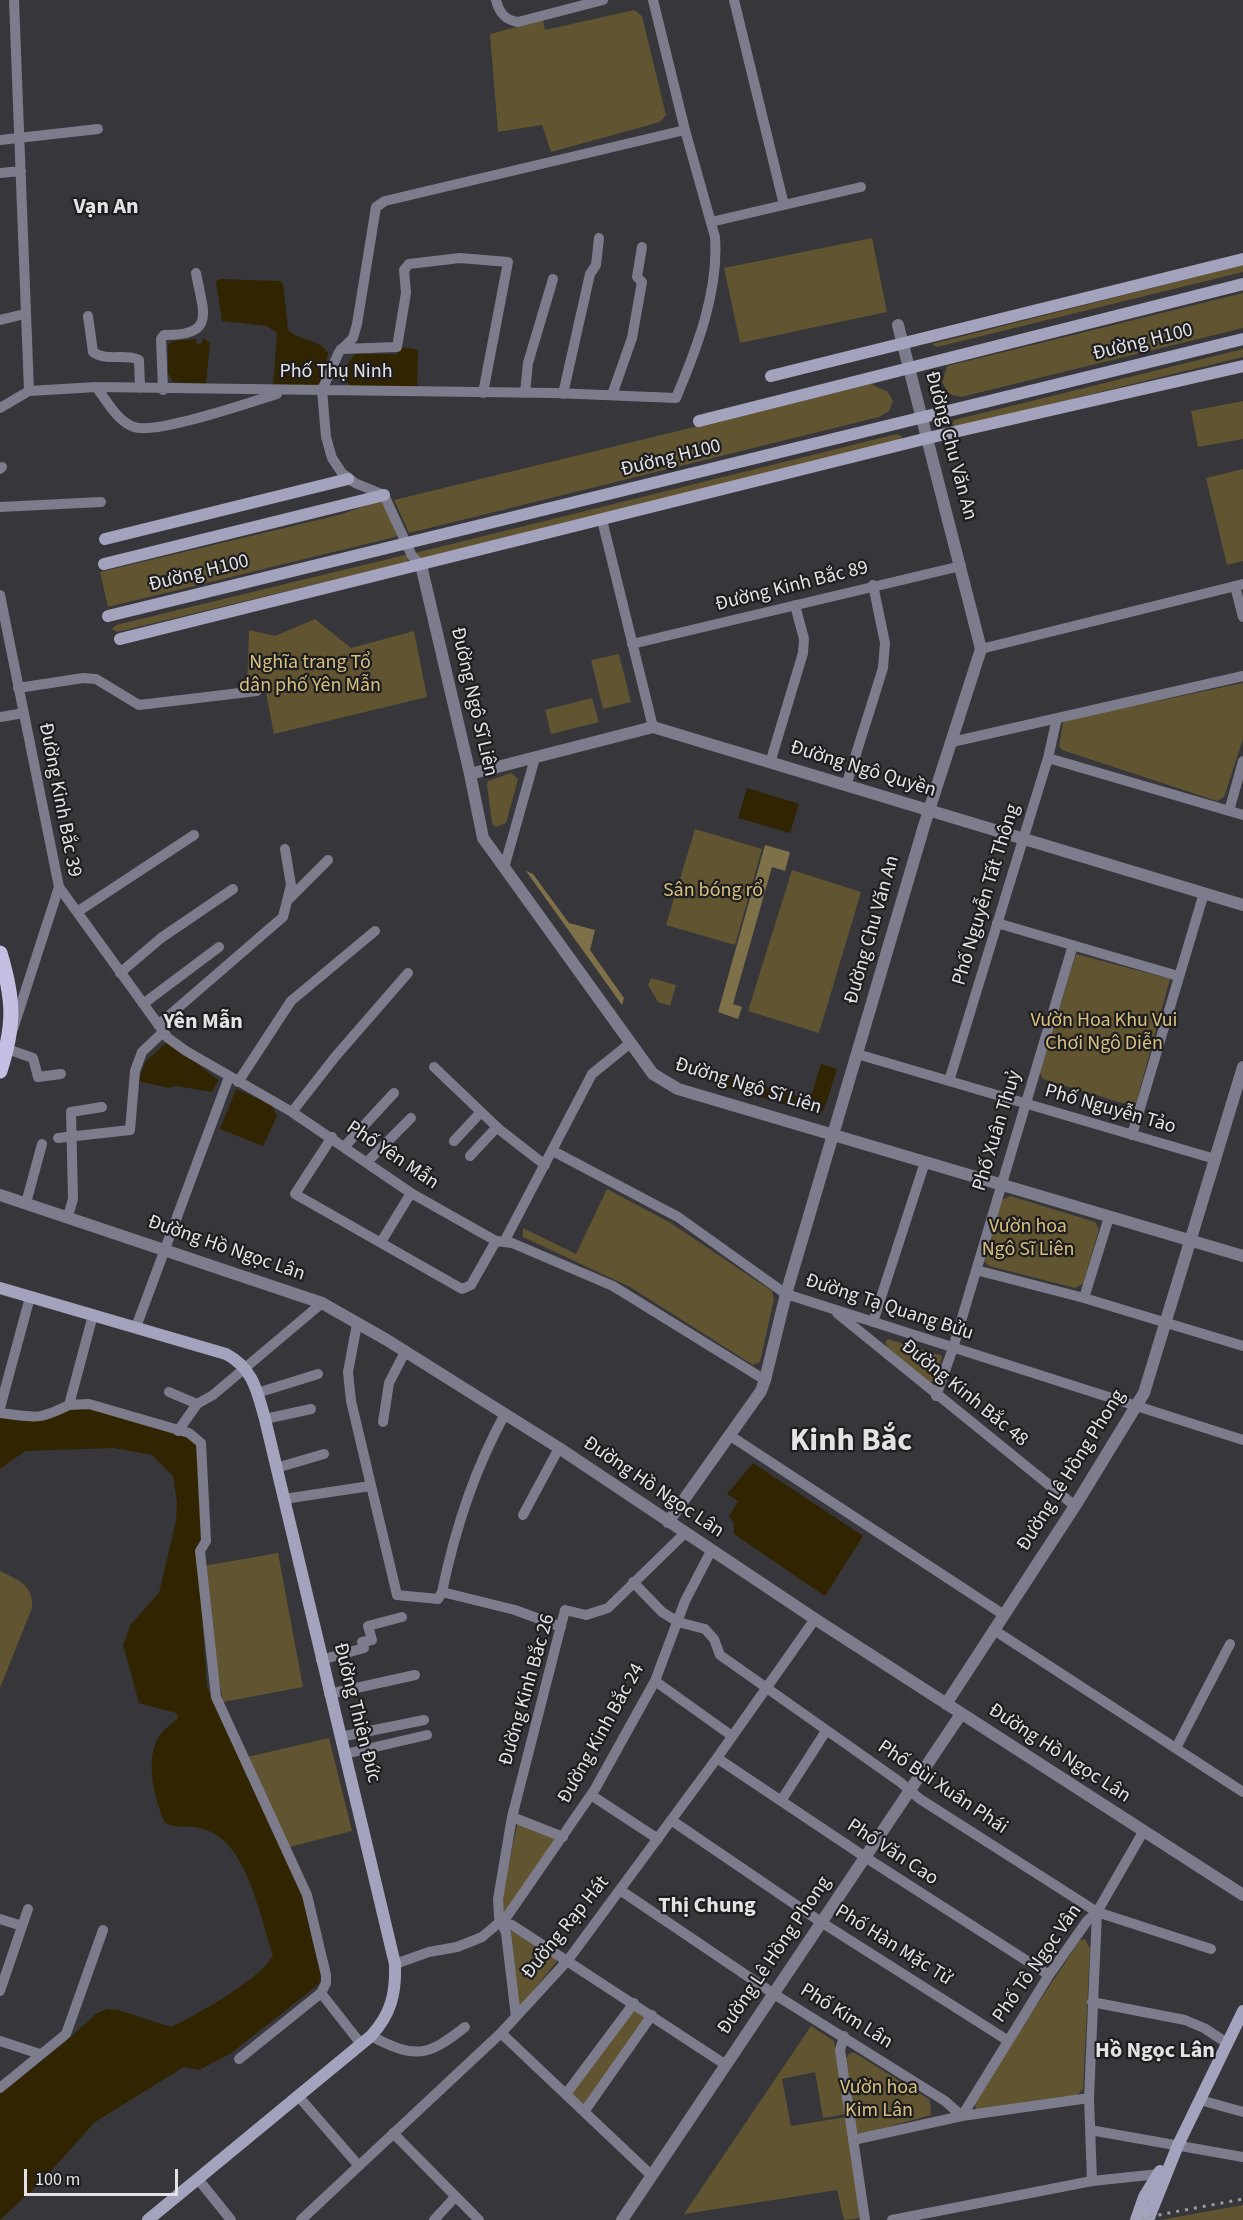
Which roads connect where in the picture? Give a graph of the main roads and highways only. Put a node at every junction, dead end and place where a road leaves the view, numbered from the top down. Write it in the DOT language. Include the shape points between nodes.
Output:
graph roads {
  1 [pos="1243,259"];
  2 [pos="1243,284"];
  3 [pos="1243,339"];
  4 [pos="1243,366"];
  5 [pos="771,376"];
  6 [pos="699,421"];
  7 [pos="348,478"];
  8 [pos="384,495"];
  9 [pos="105,539"];
  10 [pos="104,564"];
  11 [pos="108,616"];
  12 [pos="120,639"];
  13 [pos="0,953"];
  14 [pos="0,1071"];
  15 [pos="0,1288"];
  16 [pos="1243,2011"];
  17 [pos="1178,2145"];
  18 [pos="148,2220"];
  19 [pos="1136,2220"];
  20 [pos="1148,2220"];
  1 -- 5 [label="main road"];
  2 -- 6 [label="main road, Đường H100"];
  3 -- 11 [label="main road, Đường H100"];
  4 -- 12 [label="main road" via="928,438"];
  7 -- 9 [label="main road"];
  8 -- 10 [label="main road, Đường H100"];
  13 -- 14 [label="main road" via="12,1007 8,1045"];
  15 -- 18 [label="main road, Đường Thiên Đức" via="226,1354 245,1366 265,1419 395,1964 392,2003 385,2020 366,2040"];
  16 -- 17 [label="main road"];
  17 -- 19 [label="main road" via="1144,2197"];
  17 -- 20 [label="main road"];
}
